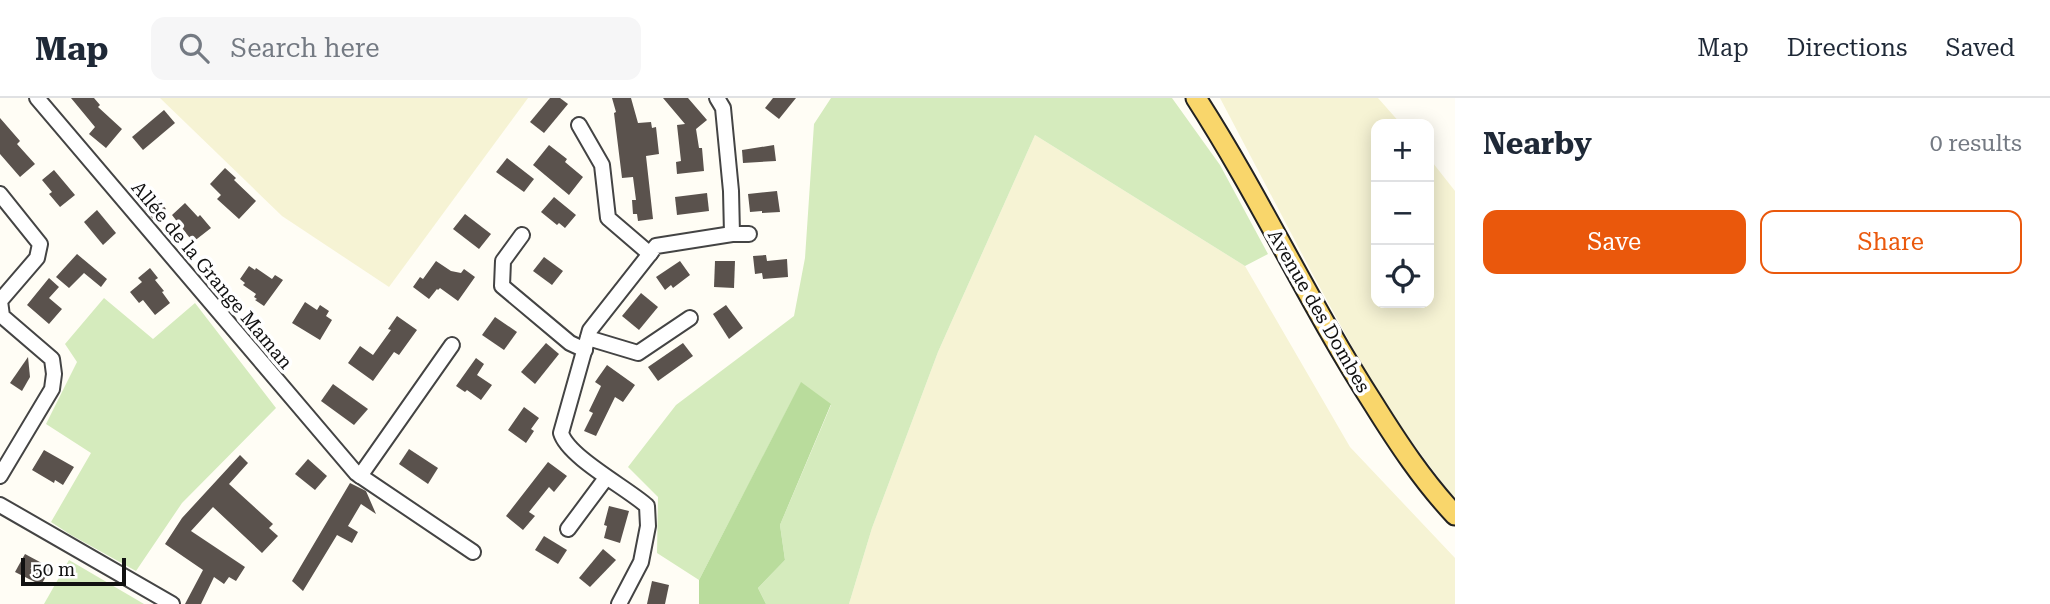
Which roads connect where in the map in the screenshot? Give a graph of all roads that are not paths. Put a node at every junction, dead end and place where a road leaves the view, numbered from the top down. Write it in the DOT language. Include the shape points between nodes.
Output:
graph roads {
  1 [pos="37,98"];
  2 [pos="1195,98"];
  3 [pos="724,101"];
  4 [pos="579,125"];
  5 [pos="0,194"];
  6 [pos="732,234"];
  7 [pos="749,234"];
  8 [pos="522,235"];
  9 [pos="650,254"];
  10 [pos="690,318"];
  11 [pos="586,344"];
  12 [pos="452,345"];
  13 [pos="0,476"];
  14 [pos="360,476"];
  15 [pos="606,478"];
  16 [pos="0,505"];
  17 [pos="1455,515"];
  18 [pos="568,529"];
  19 [pos="473,552"];
  20 [pos="172,604"];
  21 [pos="619,604"];
  1 -- 14 [label="street, Allée de la Grange Maman"];
  2 -- 17 [label="main road, Avenue des Dombes" via="1340,353 1402,450"];
  3 -- 6 [label="street"];
  4 -- 9 [label="street" via="602,165 608,219"];
  5 -- 13 [label="street" via="40,244 37,258 0,301 0,310 52,359 54,374 52,389"];
  6 -- 7 [label="street"];
  6 -- 9 [label="street" via="656,246"];
  8 -- 11 [label="street" via="503,261 502,286 570,343"];
  9 -- 11 [label="street" via="590,330"];
  10 -- 11 [label="street" via="638,353"];
  11 -- 15 [label="street" via="561,433 566,444"];
  12 -- 14 [label="street"];
  14 -- 19 [label="street, Allée de la Grange Maman"];
  15 -- 18 [label="street"];
  15 -- 21 [label="street" via="647,506 641,562"];
  16 -- 20 [label="street"];
}
